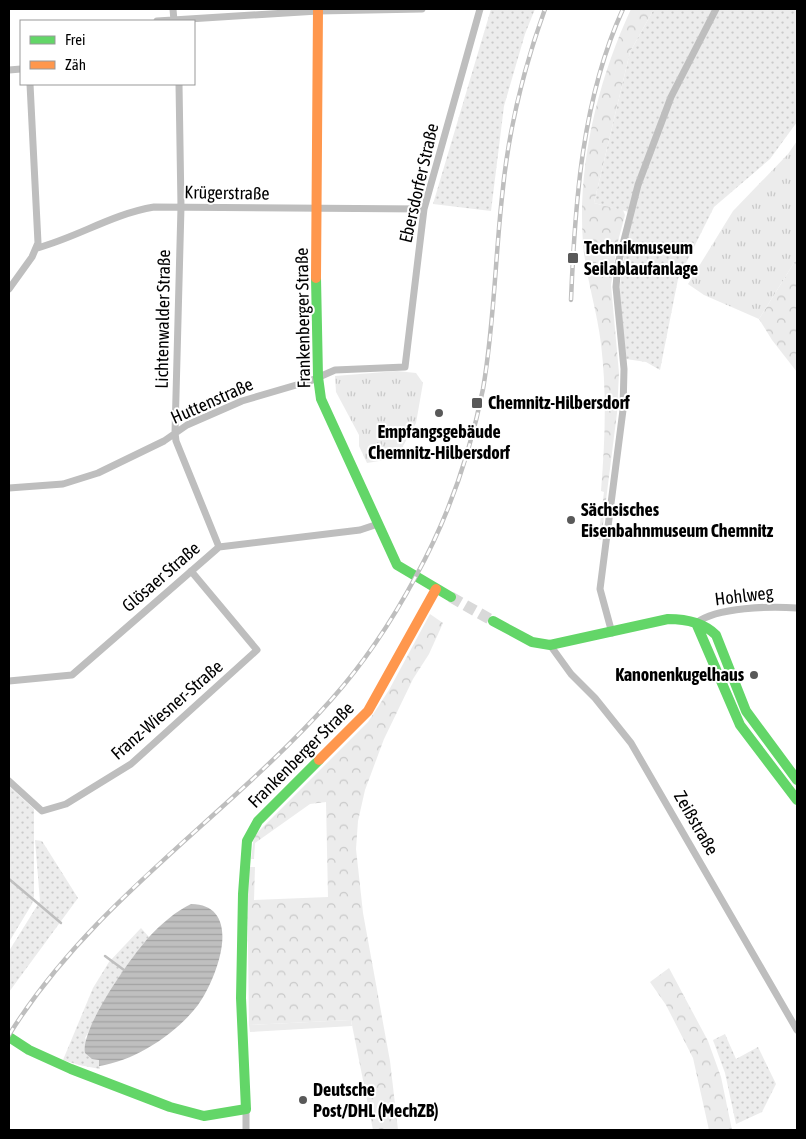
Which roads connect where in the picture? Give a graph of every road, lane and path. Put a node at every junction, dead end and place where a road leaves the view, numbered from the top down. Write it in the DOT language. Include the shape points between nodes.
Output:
graph roads {
  1 [pos="172,9"];
  2 [pos="422,9"];
  3 [pos="480,9"];
  4 [pos="716,9"];
  5 [pos="318,10"];
  6 [pos="174,20"];
  7 [pos="30,85"];
  8 [pos="179,85"];
  9 [pos="181,207"];
  10 [pos="317,208"];
  11 [pos="424,209"];
  12 [pos="37,248"];
  13 [pos="9,289"];
  14 [pos="405,367"];
  15 [pos="318,376"];
  16 [pos="175,433"];
  17 [pos="9,488"];
  18 [pos="378,524"];
  19 [pos="219,547"];
  20 [pos="191,571"];
  21 [pos="436,589"];
  22 [pos="451,597"];
  23 [pos="797,608"];
  24 [pos="493,621"];
  25 [pos="696,623"];
  26 [pos="612,633"];
  27 [pos="550,645"];
  28 [pos="9,681"];
  29 [pos="797,780"];
  30 [pos="9,781"];
  31 [pos="797,800"];
  32 [pos="797,1030"];
  33 [pos="9,1036"];
  34 [pos="246,1109"];
  35 [pos="246,1130"];
  1 -- 6 [label="street"];
  2 -- 5 [label="street"];
  3 -- 11 [label="street, Ebersdorfer Straße"];
  4 -- 26 [label="street" via="671,97 638,185 618,264 616,287 624,369 623,410 600,589"];
  5 -- 6 [label="street"];
  5 -- 10 [label="main road, Frankenberger Straße"];
  7 -- 12 [label="street"];
  8 -- 9 [label="street, Lichtenwalder Straße"];
  9 -- 10 [label="street, Krügerstraße"];
  9 -- 12 [label="street, Krügerstraße" via="125,213"];
  9 -- 16 [label="street, Lichtenwalder Straße"];
  10 -- 11 [label="street, Krügerstraße"];
  10 -- 15 [label="main road, Frankenberger Straße"];
  11 -- 14 [label="street, Ebersdorfer Straße"];
  12 -- 13 [label="street"];
  14 -- 15 [label="street, Huttenstraße" via="335,370"];
  15 -- 16 [label="street, Huttenstraße" via="242,401"];
  15 -- 18 [label="main road, Frankenberger Straße" via="324,405"];
  16 -- 17 [label="street, Huttenstraße" via="120,464 91,476 63,484"];
  16 -- 19 [label="street, Lichtenwalder Straße"];
  18 -- 19 [label="street, Glösaer Straße" via="360,530"];
  18 -- 21 [label="main road, Frankenberger Straße" via="399,568"];
  19 -- 20 [label="street, Glösaer Straße"];
  20 -- 28 [label="street, Glösaer Straße" via="72,675"];
  20 -- 30 [label="street, Franz-Wiesner-Straße" via="256,650 131,764 66,804 42,811"];
  21 -- 22 [label="main road, Frankenberger Straße"];
  21 -- 34 [label="main road, Frankenberger Straße" via="368,711 258,821 247,840 241,998"];
  23 -- 25 [label="street, Hohlweg" via="776,606 711,614"];
  24 -- 27 [label="main road" via="532,642"];
  25 -- 26 [label="main road" via="668,619"];
  25 -- 29 [label="main road" via="708,627 716,635 746,710"];
  25 -- 31 [label="main road" via="740,725"];
  26 -- 27 [label="main road"];
  27 -- 32 [label="street, Zeißstraße" via="631,743"];
  33 -- 34 [label="main road" via="29,1050 71,1069 170,1107 204,1116"];
  34 -- 35 [label="street, Frankenberger Straße"];
}
